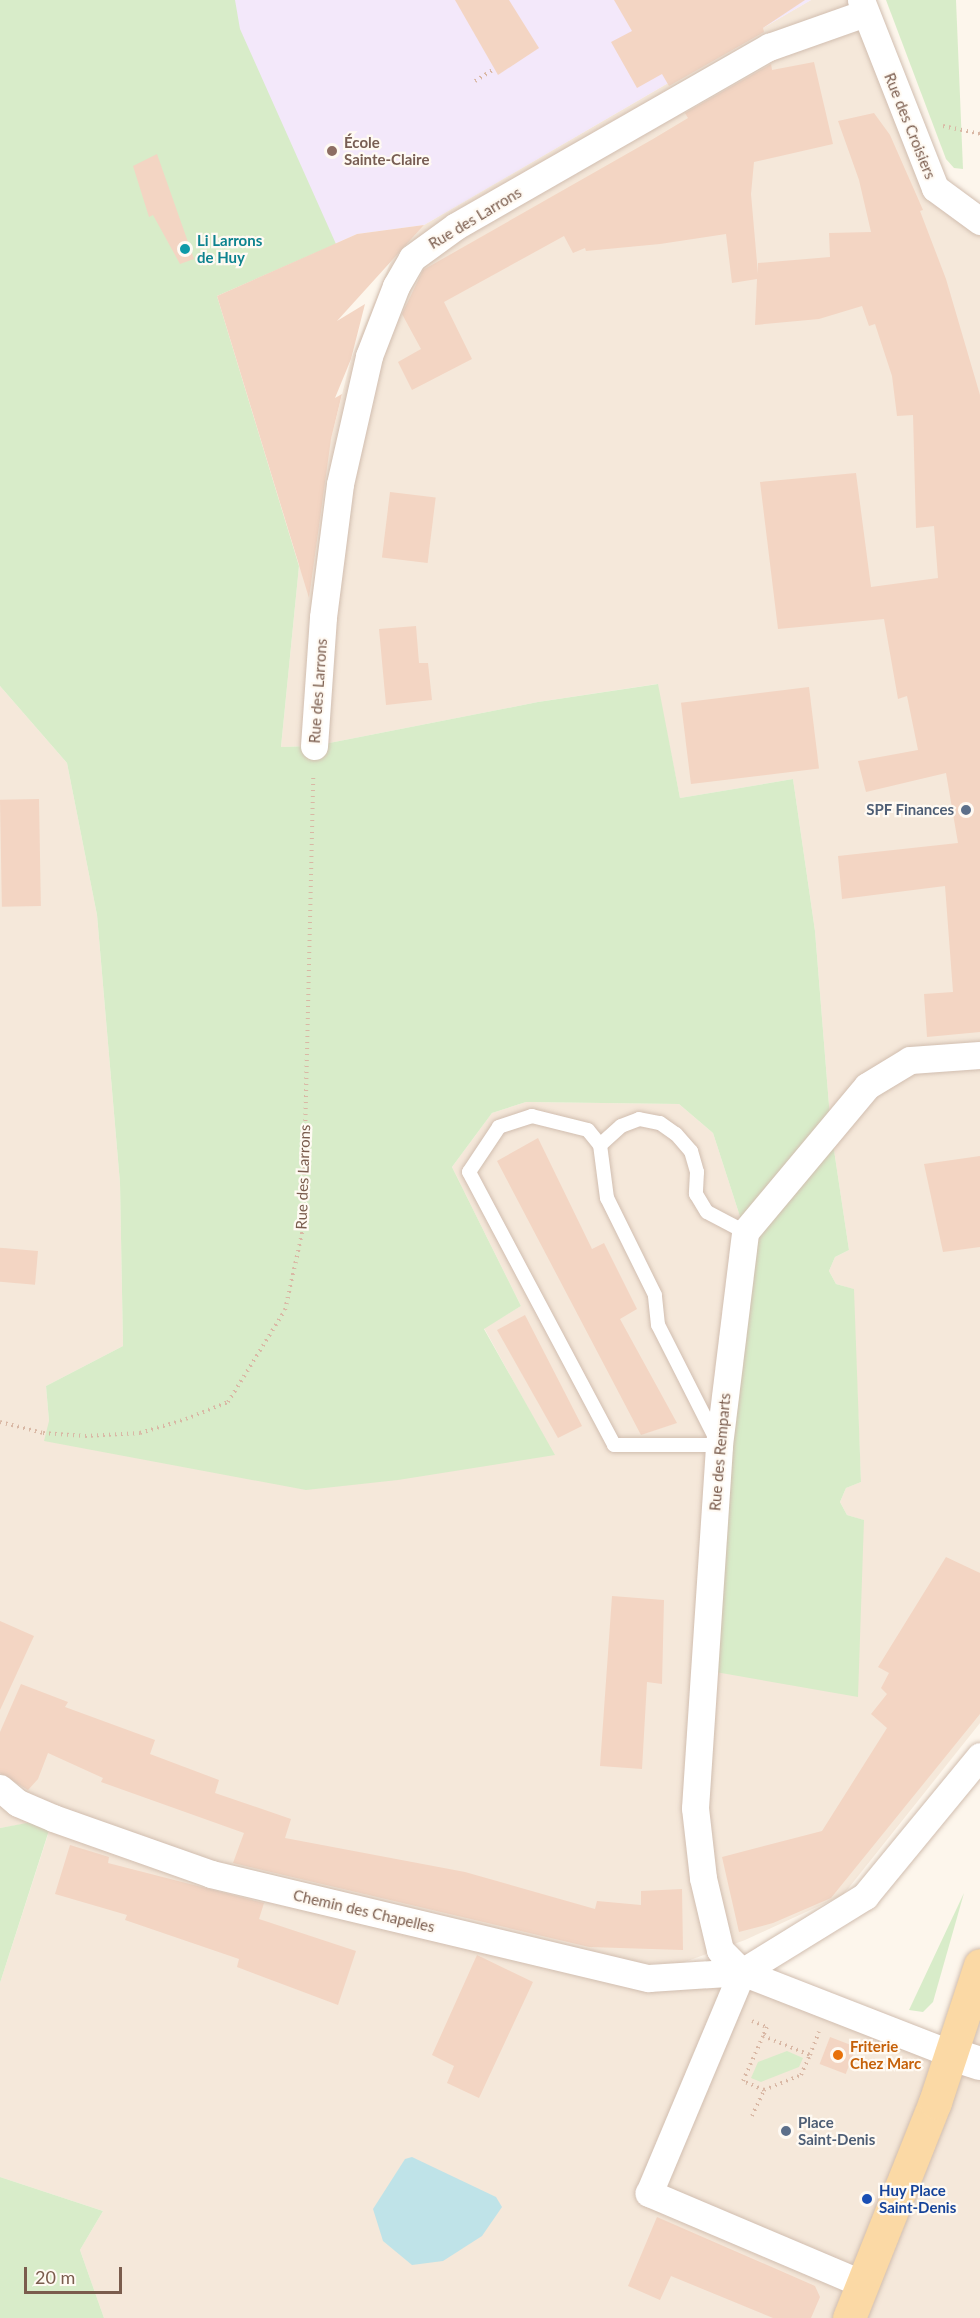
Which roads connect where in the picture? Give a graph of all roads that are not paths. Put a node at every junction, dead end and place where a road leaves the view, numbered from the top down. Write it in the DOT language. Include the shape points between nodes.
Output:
graph roads {
  1 [pos="863,7"];
  2 [pos="980,221"];
  3 [pos="314,746"];
  4 [pos="980,1055"];
  5 [pos="600,1145"];
  6 [pos="745,1232"];
  7 [pos="719,1445"];
  8 [pos="980,1756"];
  9 [pos="0,1788"];
  10 [pos="980,1965"];
  11 [pos="742,1972"];
  12 [pos="966,2059"];
  13 [pos="862,2284"];
  14 [pos="849,2318"];
  1 -- 2 [label="street, Rue des Croisiers" via="935,188"];
  1 -- 3 [label="street, Rue des Larrons" via="769,47 456,226 412,258 396,286 369,356 340,484 323,617"];
  4 -- 6 [label="street" via="910,1060 867,1086"];
  5 -- 6 [label="lane" via="630,1122 639,1119 660,1123 691,1151 697,1172 696,1194 707,1212"];
  5 -- 7 [label="lane" via="606,1198 655,1295 658,1325"];
  5 -- 7 [label="lane" via="588,1130 532,1116 499,1127 469,1172 614,1445"];
  6 -- 7 [label="street, Rue des Remparts"];
  7 -- 11 [label="street, Rue des Remparts" via="695,1808 703,1878 720,1950"];
  8 -- 11 [label="street" via="865,1896"];
  9 -- 11 [label="street, Chemin des Chapelles" via="18,1803 53,1818 210,1875 649,1978"];
  10 -- 12 [label="main road"];
  11 -- 12 [label="street"];
  11 -- 13 [label="street" via="650,2193"];
  12 -- 13 [label="main road"];
  13 -- 14 [label="main road"];
}
